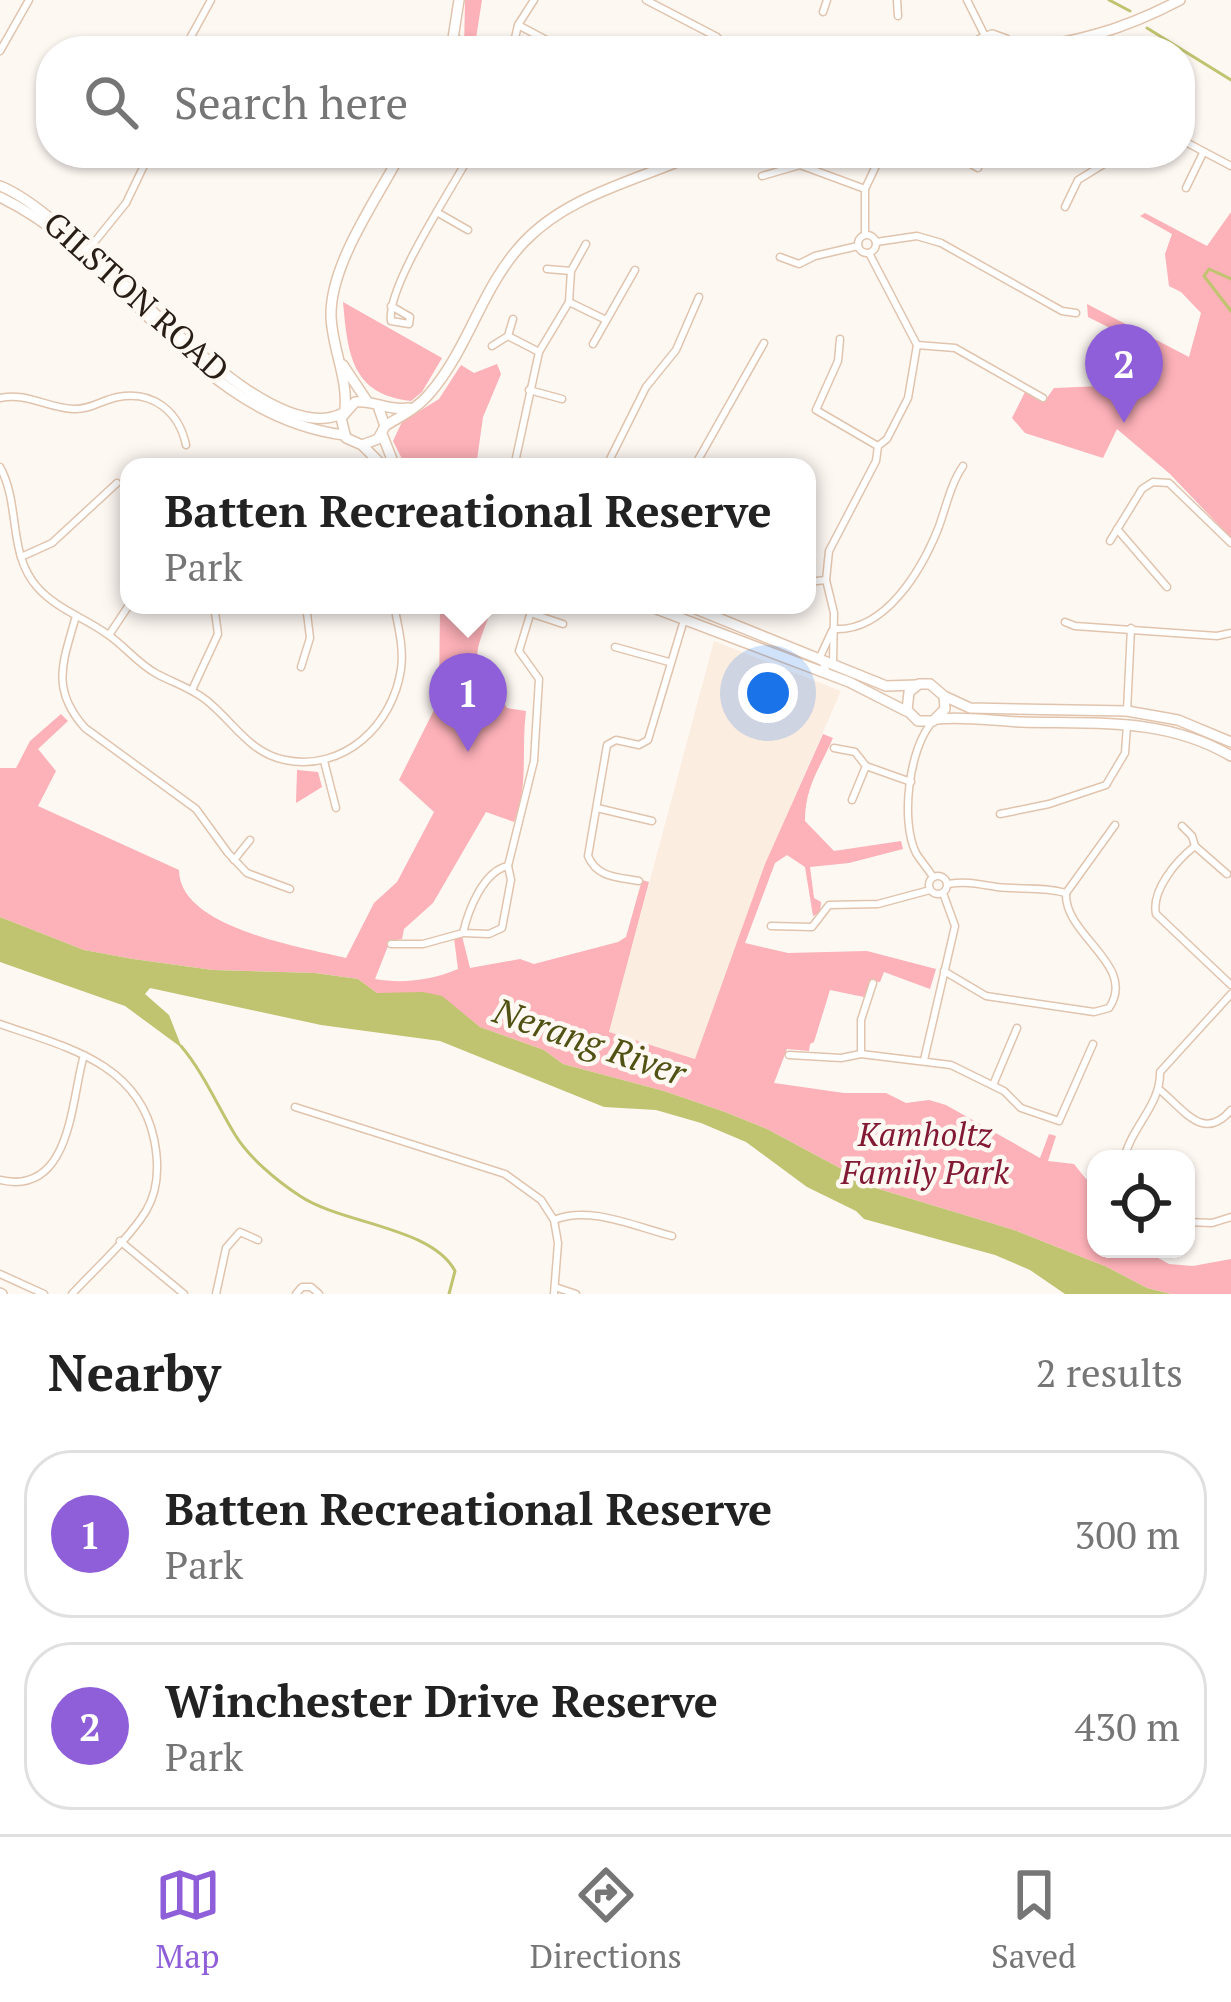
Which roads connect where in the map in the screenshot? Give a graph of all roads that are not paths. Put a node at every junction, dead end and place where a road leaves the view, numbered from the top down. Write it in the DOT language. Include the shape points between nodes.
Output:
graph roads {
  1 [pos="29,0"];
  2 [pos="212,0"];
  3 [pos="459,0"];
  4 [pos="534,0"];
  5 [pos="646,0"];
  6 [pos="827,0"];
  7 [pos="897,0"];
  8 [pos="967,0"];
  9 [pos="1180,0"];
  10 [pos="1160,5"];
  11 [pos="823,12"];
  12 [pos="898,16"];
  13 [pos="518,25"];
  14 [pos="192,36"];
  15 [pos="455,36"];
  16 [pos="515,36"];
  17 [pos="539,36"];
  18 [pos="715,36"];
  19 [pos="986,36"];
  20 [pos="1091,36"];
  21 [pos="0,51"];
  22 [pos="1195,147"];
  23 [pos="1204,152"];
  24 [pos="1231,166"];
  25 [pos="143,168"];
  26 [pos="393,168"];
  27 [pos="463,168"];
  28 [pos="662,168"];
  29 [pos="790,168"];
  30 [pos="808,168"];
  31 [pos="875,168"];
  32 [pos="1098,168"];
  33 [pos="0,186"];
  34 [pos="778,186"];
  35 [pos="1186,188"];
  36 [pos="865,189"];
  37 [pos="0,197"];
  38 [pos="1065,207"];
  39 [pos="439,214"];
  40 [pos="468,230"];
  41 [pos="866,235"];
  42 [pos="876,242"];
  43 [pos="586,244"];
  44 [pos="858,246"];
  45 [pos="86,252"];
  46 [pos="868,253"];
  47 [pos="780,257"];
  48 [pos="547,268"];
  49 [pos="635,270"];
  50 [pos="571,272"];
  51 [pos="699,297"];
  52 [pos="568,302"];
  53 [pos="391,307"];
  54 [pos="1076,313"];
  55 [pos="513,320"];
  56 [pos="606,320"];
  57 [pos="508,337"];
  58 [pos="840,339"];
  59 [pos="764,343"];
  60 [pos="593,344"];
  61 [pos="917,345"];
  62 [pos="492,346"];
  63 [pos="538,352"];
  64 [pos="338,355"];
  65 [pos="529,390"];
  66 [pos="0,398"];
  67 [pos="1042,398"];
  68 [pos="562,399"];
  69 [pos="367,401"];
  70 [pos="415,406"];
  71 [pos="379,409"];
  72 [pos="344,411"];
  73 [pos="383,430"];
  74 [pos="344,435"];
  75 [pos="186,445"];
  76 [pos="362,445"];
  77 [pos="878,446"];
  78 [pos="375,458"];
  79 [pos="392,458"];
  80 [pos="516,458"];
  81 [pos="610,458"];
  82 [pos="699,458"];
  83 [pos="963,466"];
  84 [pos="0,467"];
  85 [pos="3,481"];
  86 [pos="117,483"];
  87 [pos="1117,530"];
  88 [pos="1110,541"];
  89 [pos="1231,543"];
  90 [pos="20,557"];
  91 [pos="826,580"];
  92 [pos="816,581"];
  93 [pos="1167,587"];
  94 [pos="123,614"];
  95 [pos="215,614"];
  96 [pos="307,614"];
  97 [pos="396,614"];
  98 [pos="530,614"];
  99 [pos="541,614"];
  100 [pos="686,614"];
  101 [pos="696,614"];
  102 [pos="698,614"];
  103 [pos="76,615"];
  104 [pos="1065,622"];
  105 [pos="563,625"];
  106 [pos="834,628"];
  107 [pos="1131,628"];
  108 [pos="1231,634"];
  109 [pos="109,635"];
  110 [pos="615,647"];
  111 [pos="820,657"];
  112 [pos="670,662"];
  113 [pos="833,663"];
  114 [pos="301,667"];
  115 [pos="828,674"];
  116 [pos="919,684"];
  117 [pos="192,690"];
  118 [pos="944,696"];
  119 [pos="912,716"];
  120 [pos="1127,717"];
  121 [pos="935,720"];
  122 [pos="920,735"];
  123 [pos="1231,742"];
  124 [pos="834,748"];
  125 [pos="1231,756"];
  126 [pos="324,761"];
  127 [pos="866,766"];
  128 [pos="910,782"];
  129 [pos="852,800"];
  130 [pos="336,808"];
  131 [pos="596,808"];
  132 [pos="1000,814"];
  133 [pos="652,821"];
  134 [pos="1114,825"];
  135 [pos="1182,826"];
  136 [pos="250,840"];
  137 [pos="1195,847"];
  138 [pos="234,860"];
  139 [pos="508,866"];
  140 [pos="1227,874"];
  141 [pos="933,877"];
  142 [pos="639,880"];
  143 [pos="948,884"];
  144 [pos="290,889"];
  145 [pos="930,890"];
  146 [pos="1066,892"];
  147 [pos="944,893"];
  148 [pos="771,926"];
  149 [pos="407,931"];
  150 [pos="463,933"];
  151 [pos="391,944"];
  152 [pos="408,944"];
  153 [pos="944,970"];
  154 [pos="873,983"];
  155 [pos="1231,985"];
  156 [pos="1231,994"];
  157 [pos="0,1024"];
  158 [pos="1016,1028"];
  159 [pos="1093,1044"];
  160 [pos="861,1054"];
  161 [pos="84,1055"];
  162 [pos="789,1055"];
  163 [pos="924,1060"];
  164 [pos="993,1086"];
  165 [pos="1160,1090"];
  166 [pos="295,1107"];
  167 [pos="1231,1110"];
  168 [pos="1126,1150"];
  169 [pos="0,1180"];
  170 [pos="1231,1216"];
  171 [pos="554,1220"];
  172 [pos="233,1222"];
  173 [pos="1195,1222"];
  174 [pos="240,1232"];
  175 [pos="672,1236"];
  176 [pos="258,1240"];
  177 [pos="120,1241"];
  178 [pos="0,1274"];
  179 [pos="554,1291"];
  180 [pos="181,1293"];
  181 [pos="44,1294"];
  182 [pos="72,1294"];
  183 [pos="216,1294"];
  184 [pos="296,1294"];
  185 [pos="320,1294"];
  186 [pos="576,1294"];
  1 -- 21 [label="street"];
  2 -- 14 [label="street"];
  3 -- 15 [label="main road"];
  4 -- 13 [label="street"];
  5 -- 18 [label="street"];
  6 -- 11 [label="street"];
  7 -- 12 [label="street"];
  8 -- 19 [label="street"];
  9 -- 10 [label="main road"];
  10 -- 20 [label="main road"];
  13 -- 16 [label="street"];
  13 -- 17 [label="street"];
  22 -- 23 [label="street"];
  23 -- 24 [label="street"];
  23 -- 35 [label="street"];
  25 -- 45 [label="street"];
  26 -- 64 [label="main road" via="336,281"];
  27 -- 39 [label="street"];
  28 -- 70 [label="main road" via="572,205 533,232 499,273 440,380"];
  29 -- 34 [label="street" via="767,175"];
  30 -- 36 [label="street"];
  31 -- 36 [label="street"];
  32 -- 38 [label="street" via="1078,180"];
  33 -- 45 [label="main road, GILSTON ROAD" via="30,201"];
  36 -- 41 [label="street"];
  37 -- 45 [label="main road, GILSTON ROAD"];
  39 -- 40 [label="street"];
  39 -- 53 [label="street" via="395,286"];
  41 -- 42 [label="street"];
  41 -- 44 [label="street"];
  42 -- 46 [label="street"];
  42 -- 54 [label="street" via="917,236 941,243"];
  43 -- 50 [label="street"];
  44 -- 46 [label="street"];
  44 -- 47 [label="street" via="799,264"];
  45 -- 72 [label="main road, GILSTON ROAD" via="236,385 316,419"];
  45 -- 74 [label="main road, GILSTON ROAD" via="220,384 255,406"];
  46 -- 61 [label="street"];
  48 -- 50 [label="street"];
  49 -- 56 [label="street"];
  50 -- 52 [label="street"];
  51 -- 81 [label="street"];
  52 -- 56 [label="street"];
  52 -- 63 [label="street"];
  55 -- 57 [label="street"];
  56 -- 60 [label="street"];
  57 -- 62 [label="street"];
  57 -- 63 [label="street"];
  58 -- 77 [label="street" via="816,410"];
  59 -- 82 [label="street"];
  61 -- 67 [label="street" via="955,348"];
  61 -- 77 [label="street" via="908,398"];
  63 -- 65 [label="street"];
  64 -- 69 [label="main road"];
  64 -- 72 [label="main road"];
  65 -- 68 [label="street"];
  65 -- 80 [label="street"];
  66 -- 75 [label="street" via="68,409 139,396 167,409"];
  69 -- 71 [label="main road"];
  69 -- 72 [label="main road"];
  70 -- 71 [label="main road"];
  70 -- 73 [label="main road"];
  71 -- 73 [label="main road"];
  72 -- 74 [label="main road"];
  73 -- 76 [label="main road"];
  73 -- 79 [label="main road"];
  74 -- 76 [label="main road"];
  76 -- 78 [label="main road"];
  77 -- 91 [label="street" via="830,547"];
  83 -- 106 [label="street" via="904,587 866,624"];
  84 -- 85 [label="street"];
  85 -- 90 [label="street"];
  86 -- 90 [label="street" via="52,543"];
  87 -- 88 [label="street"];
  87 -- 89 [label="street" via="1142,489 1169,483"];
  87 -- 93 [label="street"];
  90 -- 103 [label="street" via="38,588"];
  91 -- 92 [label="street"];
  91 -- 106 [label="street"];
  94 -- 109 [label="street"];
  95 -- 117 [label="street" via="218,634"];
  96 -- 114 [label="street"];
  97 -- 126 [label="street" via="403,653 393,697 366,738"];
  98 -- 139 [label="street" via="519,651 539,680 534,761"];
  99 -- 105 [label="street"];
  100 -- 112 [label="street"];
  101 -- 115 [label="main road"];
  102 -- 111 [label="main road"];
  103 -- 109 [label="street"];
  103 -- 138 [label="street" via="62,667 67,706 196,809"];
  104 -- 107 [label="street"];
  106 -- 111 [label="street"];
  106 -- 113 [label="street"];
  107 -- 108 [label="street"];
  107 -- 120 [label="street"];
  109 -- 117 [label="street"];
  110 -- 112 [label="street"];
  111 -- 113 [label="main road"];
  111 -- 115 [label="street"];
  112 -- 131 [label="street" via="648,740 607,746"];
  113 -- 116 [label="main road" via="886,686"];
  115 -- 119 [label="main road"];
  116 -- 118 [label="main road"];
  116 -- 119 [label="main road" via="907,698"];
  117 -- 126 [label="street" via="259,750 282,760"];
  118 -- 120 [label="main road" via="987,710"];
  118 -- 121 [label="main road"];
  119 -- 121 [label="main road"];
  119 -- 122 [label="street"];
  120 -- 121 [label="main road"];
  120 -- 123 [label="main road" via="1178,720"];
  120 -- 125 [label="main road"];
  120 -- 132 [label="street" via="1125,753 1106,785"];
  121 -- 122 [label="street"];
  122 -- 128 [label="street"];
  124 -- 127 [label="street" via="855,752"];
  126 -- 130 [label="street"];
  127 -- 128 [label="street"];
  127 -- 129 [label="street"];
  128 -- 141 [label="street" via="910,832"];
  131 -- 133 [label="street"];
  131 -- 142 [label="street" via="593,868"];
  134 -- 146 [label="street"];
  135 -- 137 [label="street"];
  136 -- 138 [label="street"];
  137 -- 140 [label="street"];
  137 -- 155 [label="street" via="1159,890 1156,914"];
  138 -- 144 [label="street"];
  139 -- 150 [label="street" via="491,874"];
  139 -- 150 [label="street" via="506,922 489,934"];
  141 -- 143 [label="street"];
  141 -- 145 [label="street"];
  143 -- 146 [label="street"];
  143 -- 147 [label="street"];
  145 -- 147 [label="street"];
  145 -- 148 [label="street" via="878,904 829,905 812,927"];
  146 -- 153 [label="street" via="1072,922 1114,971 1115,999 1103,1012 986,996"];
  147 -- 153 [label="street" via="955,926"];
  149 -- 152 [label="street"];
  150 -- 152 [label="street"];
  151 -- 152 [label="street"];
  153 -- 163 [label="street"];
  154 -- 160 [label="street" via="860,1020"];
  156 -- 165 [label="street" via="1160,1072"];
  157 -- 161 [label="street"];
  158 -- 164 [label="street"];
  159 -- 164 [label="street" via="1059,1121 1021,1108"];
  160 -- 162 [label="street"];
  160 -- 163 [label="street"];
  161 -- 169 [label="street" via="66,1141 54,1160 31,1180"];
  161 -- 177 [label="street" via="136,1092 156,1150 157,1183"];
  163 -- 164 [label="street"];
  165 -- 167 [label="street" via="1211,1126"];
  165 -- 168 [label="street"];
  166 -- 171 [label="street" via="505,1174 542,1200"];
  170 -- 173 [label="street"];
  171 -- 175 [label="street" via="589,1215"];
  171 -- 179 [label="street"];
  172 -- 174 [label="street"];
  174 -- 176 [label="street"];
  174 -- 183 [label="street" via="226,1248"];
  177 -- 180 [label="street"];
  177 -- 182 [label="street"];
  178 -- 181 [label="street"];
  179 -- 186 [label="street"];
  184 -- 185 [label="street" via="302,1287"];
}
